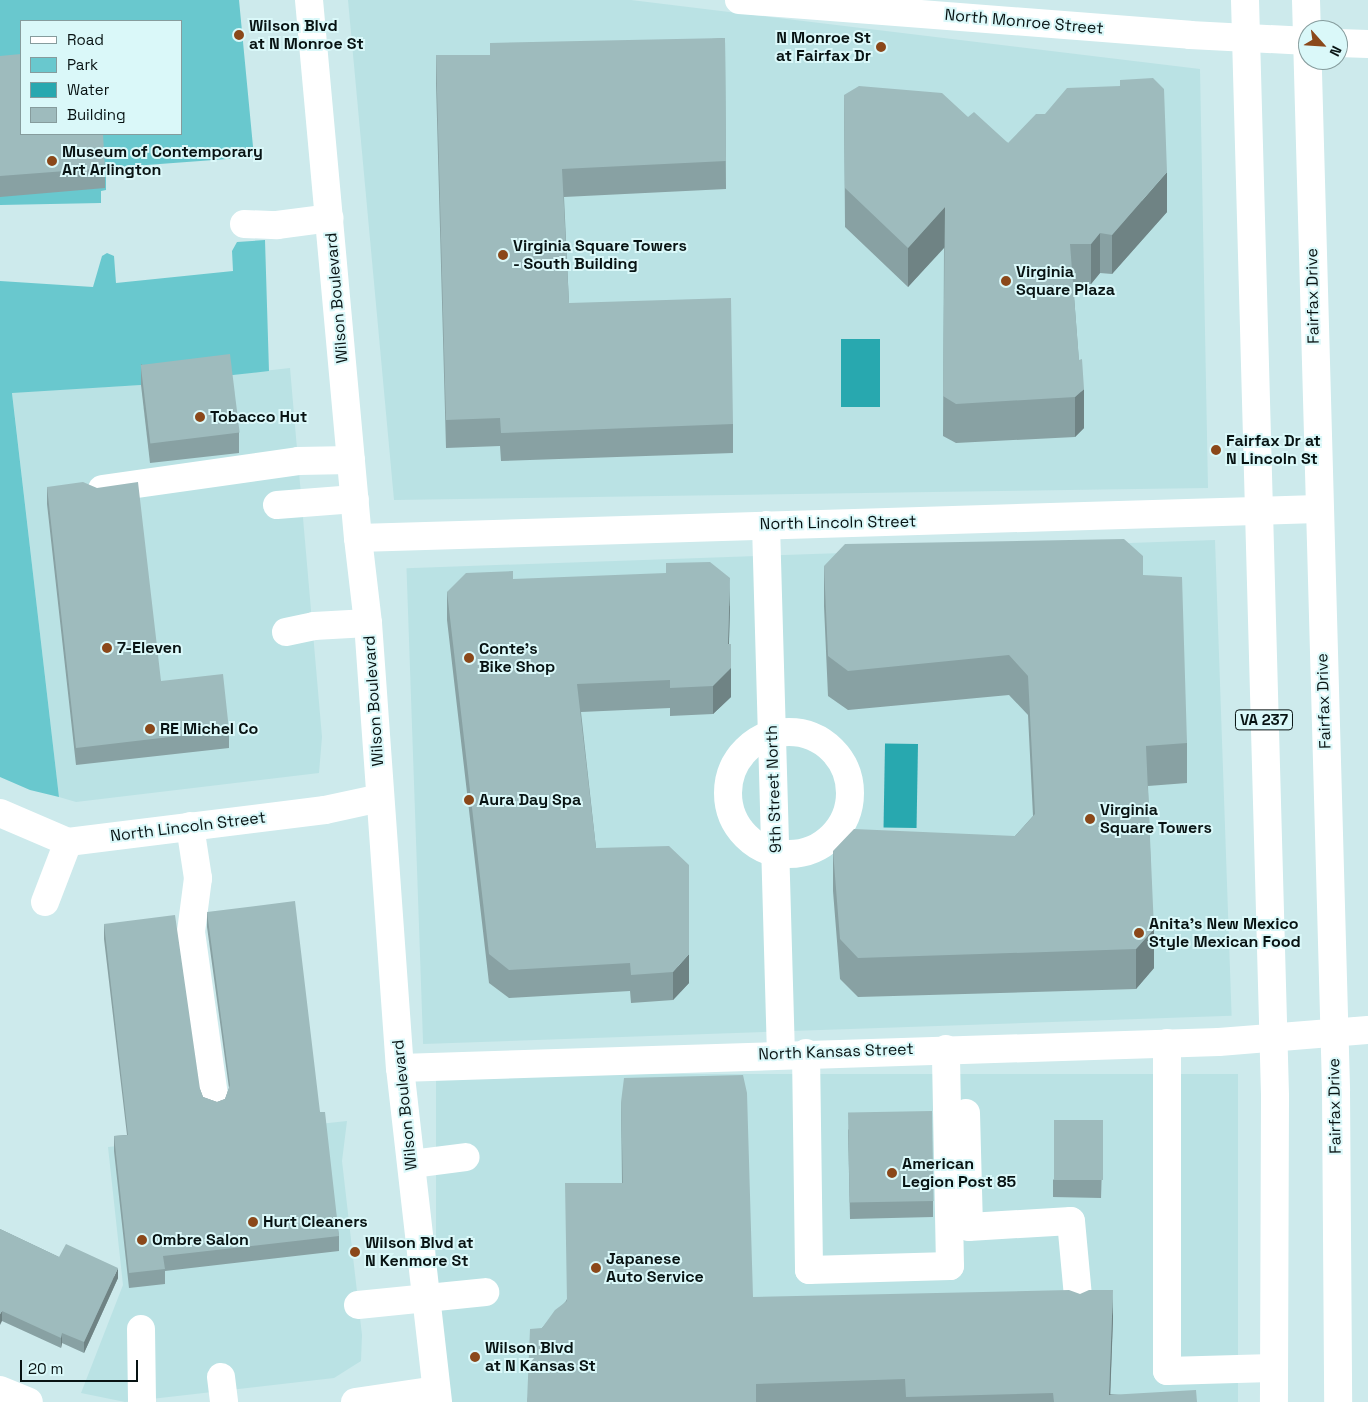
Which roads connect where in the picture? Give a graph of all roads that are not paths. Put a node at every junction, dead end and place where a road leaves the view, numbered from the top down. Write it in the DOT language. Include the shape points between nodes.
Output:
graph roads {
  1 [pos="309,0"];
  2 [pos="1246,0"];
  3 [pos="1306,0"];
  4 [pos="750,1"];
  5 [pos="1307,20"];
  6 [pos="1247,39"];
  7 [pos="1298,41"];
  8 [pos="1348,43"];
  9 [pos="1368,44"];
  10 [pos="1309,70"];
  11 [pos="330,218"];
  12 [pos="244,224"];
  13 [pos="351,460"];
  14 [pos="95,490"];
  15 [pos="355,499"];
  16 [pos="278,505"];
  17 [pos="1318,509"];
  18 [pos="1258,513"];
  19 [pos="766,525"];
  20 [pos="358,538"];
  21 [pos="368,623"];
  22 [pos="286,632"];
  23 [pos="772,735"];
  24 [pos="380,798"];
  25 [pos="0,813"];
  26 [pos="190,826"];
  27 [pos="68,842"];
  28 [pos="776,852"];
  29 [pos="45,902"];
  30 [pos="1368,1030"];
  31 [pos="1334,1033"];
  32 [pos="1272,1039"];
  33 [pos="1167,1043"];
  34 [pos="955,1049"];
  35 [pos="794,1054"];
  36 [pos="400,1068"];
  37 [pos="215,1102"];
  38 [pos="466,1157"];
  39 [pos="412,1164"];
  40 [pos="485,1292"];
  41 [pos="426,1297"];
  42 [pos="358,1305"];
  43 [pos="1079,1307"];
  44 [pos="141,1329"];
  45 [pos="1273,1368"];
  46 [pos="0,1390"];
  47 [pos="437,1396"];
  48 [pos="29,1402"];
  49 [pos="142,1402"];
  50 [pos="355,1402"];
  51 [pos="1274,1402"];
  52 [pos="1338,1402"];
  1 -- 11 [label="main road, Wilson Boulevard"];
  2 -- 6 [label="main road, VA 237"];
  3 -- 5 [label="main road, Fairfax Drive"];
  4 -- 6 [label="main road, North Monroe Street"];
  6 -- 7 [label="main road, North Monroe Street"];
  6 -- 18 [label="main road, VA 237"];
  8 -- 9 [label="main road"];
  10 -- 17 [label="main road, Fairfax Drive"];
  11 -- 12 [label="main road" via="278,225"];
  11 -- 13 [label="main road, Wilson Boulevard"];
  13 -- 14 [label="main road" via="298,461"];
  13 -- 15 [label="main road, Wilson Boulevard"];
  15 -- 16 [label="main road"];
  15 -- 20 [label="main road, Wilson Boulevard"];
  17 -- 18 [label="main road, North Lincoln Street"];
  17 -- 31 [label="main road, Fairfax Drive"];
  18 -- 19 [label="main road, North Lincoln Street"];
  18 -- 32 [label="main road, VA 237"];
  19 -- 20 [label="main road, North Lincoln Street"];
  19 -- 23 [label="main road, 9th Street North"];
  20 -- 21 [label="main road, Wilson Boulevard"];
  21 -- 22 [label="main road" via="314,626"];
  21 -- 24 [label="main road, Wilson Boulevard"];
  23 -- 28 [label="main road, 9th Street North"];
  23 -- 28 [label="main road" via="755,742 743,754 734,768 729,801 742,832 754,843"];
  23 -- 28 [label="main road" via="804,733 821,740 835,752 850,785 850,804 833,836 803,852"];
  24 -- 26 [label="main road, North Lincoln Street" via="325,810"];
  24 -- 36 [label="main road, Wilson Boulevard"];
  25 -- 27 [label="main road"];
  26 -- 27 [label="main road, North Lincoln Street"];
  26 -- 37 [label="main road" via="198,878 191,932"];
  27 -- 29 [label="main road"];
  28 -- 35 [label="main road, 9th Street North"];
  30 -- 31 [label="main road, North Kansas Street"];
  31 -- 32 [label="main road, North Kansas Street"];
  31 -- 52 [label="main road, Fairfax Drive"];
  32 -- 33 [label="main road, North Kansas Street"];
  32 -- 45 [label="main road, VA 237"];
  33 -- 34 [label="main road, North Kansas Street"];
  33 -- 45 [label="main road" via="1167,1371"];
  34 -- 35 [label="main road, North Kansas Street"];
  34 -- 35 [label="main road, 9th Street North" via="950,1266 809,1270"];
  34 -- 43 [label="main road" via="969,1227 1071,1221"];
  35 -- 36 [label="main road, North Kansas Street"];
  36 -- 39 [label="main road, Wilson Boulevard"];
  38 -- 39 [label="main road"];
  39 -- 41 [label="main road, Wilson Boulevard"];
  40 -- 41 [label="main road"];
  41 -- 42 [label="main road"];
  41 -- 47 [label="main road, Wilson Boulevard"];
  44 -- 49 [label="main road"];
  45 -- 51 [label="main road, VA 237"];
  46 -- 48 [label="main road"];
  47 -- 50 [label="main road"];
}
